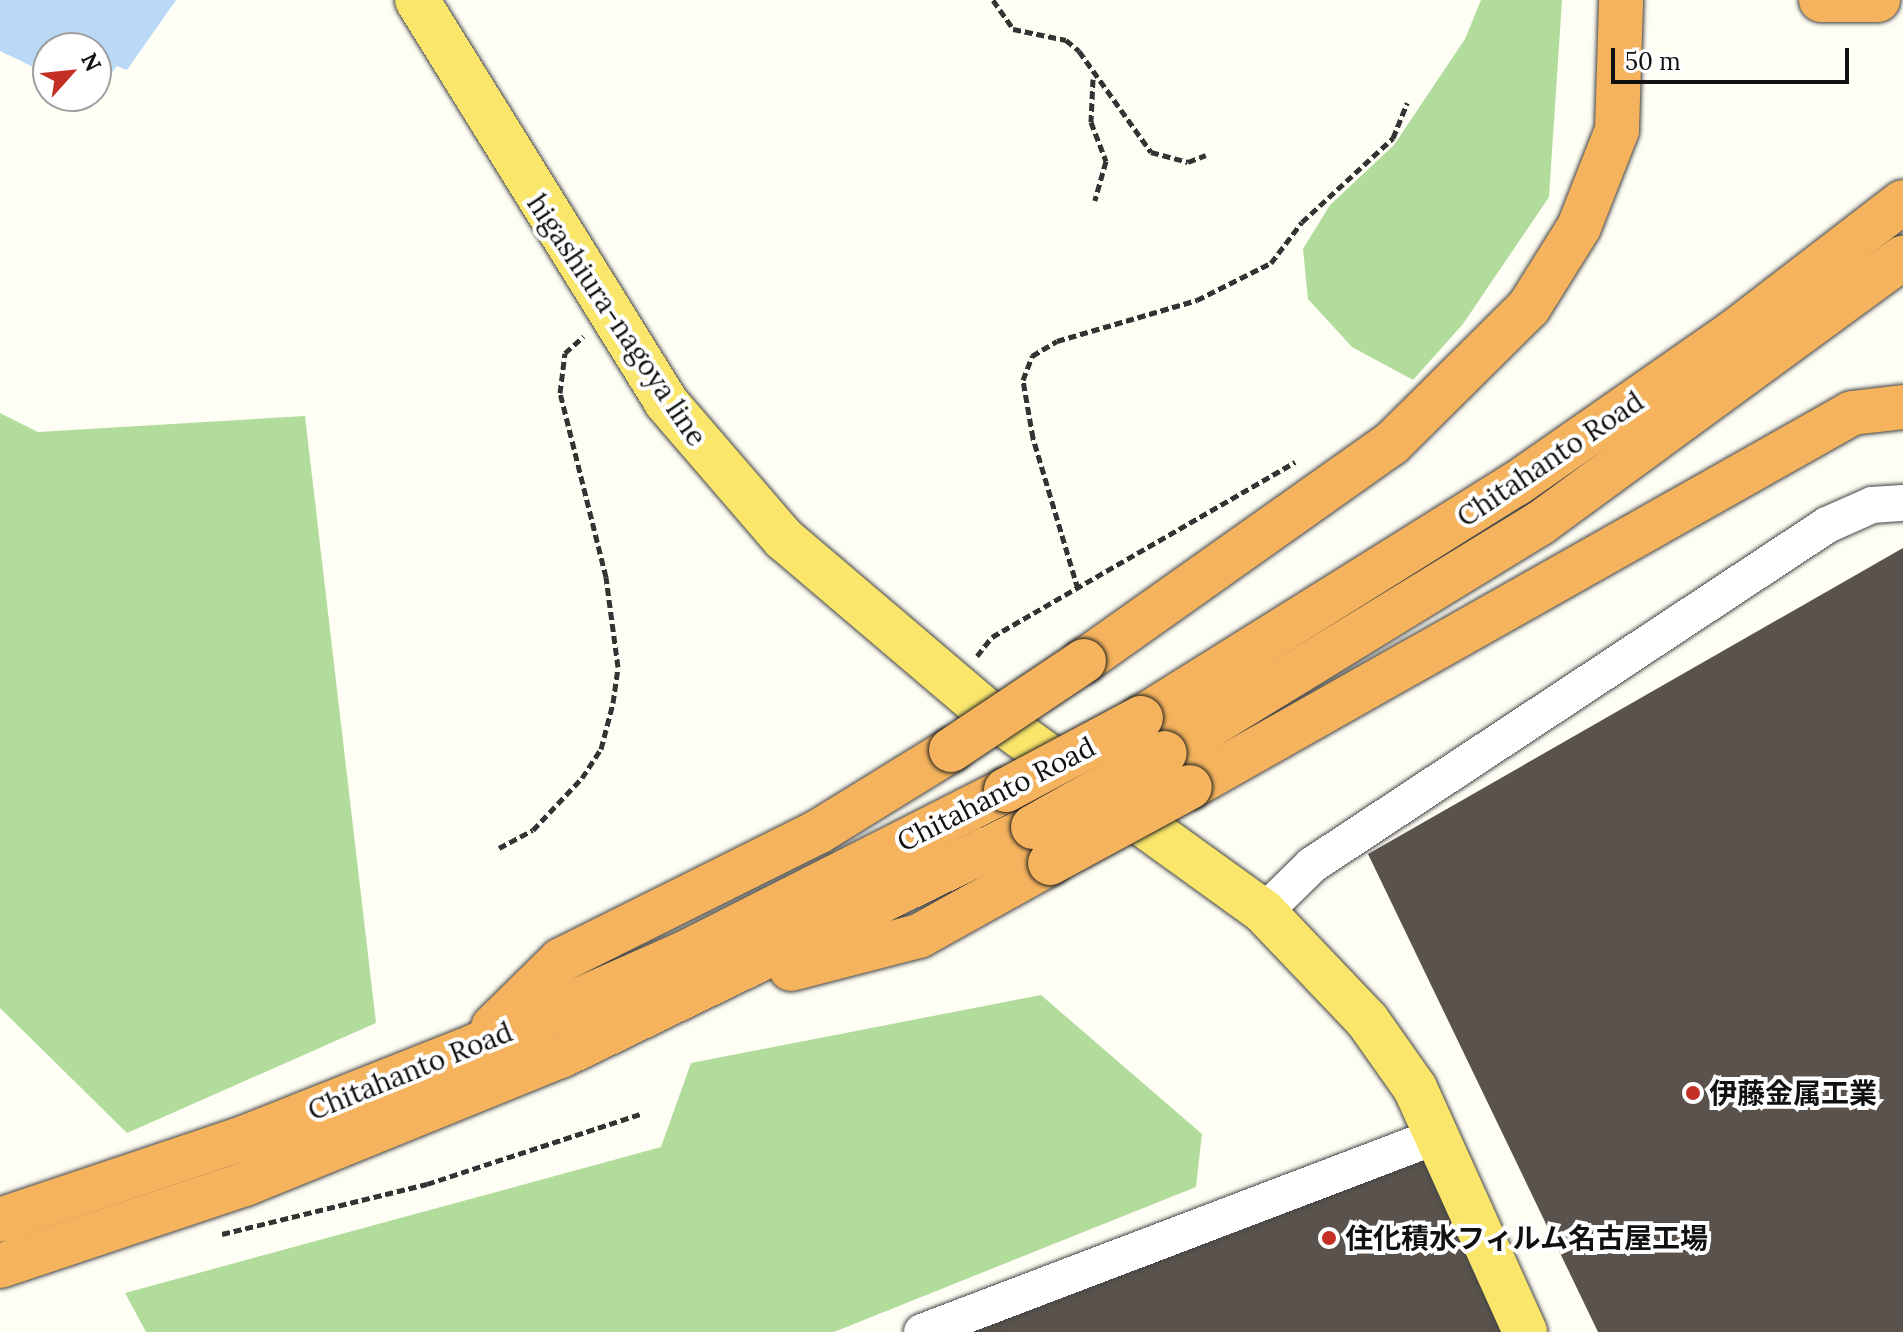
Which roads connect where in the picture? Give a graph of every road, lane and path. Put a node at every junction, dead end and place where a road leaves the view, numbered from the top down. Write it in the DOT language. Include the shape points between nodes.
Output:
graph roads {
  1 [pos="417,0"];
  2 [pos="993,0"];
  3 [pos="1621,0"];
  4 [pos="1821,0"];
  5 [pos="1878,0"];
  6 [pos="1093,78"];
  7 [pos="1407,103"];
  8 [pos="1206,155"];
  9 [pos="1095,200"];
  10 [pos="1903,202"];
  11 [pos="1903,258"];
  12 [pos="610,319"];
  13 [pos="1903,407"];
  14 [pos="1309,454"];
  15 [pos="1903,503"];
  16 [pos="1078,589"];
  17 [pos="953,685"];
  18 [pos="1178,770"];
  19 [pos="499,848"];
  20 [pos="1264,912"];
  21 [pos="475,1046"];
  22 [pos="640,1114"];
  23 [pos="1437,1136"];
  24 [pos="178,1207"];
  25 [pos="0,1220"];
  26 [pos="0,1266"];
  27 [pos="922,1332"];
  28 [pos="1525,1332"];
  1 -- 12 [label="main road, higashiura-nagoya line"];
  2 -- 6 [label="path" via="1013,29 1066,40"];
  3 -- 21 [label="highway, bridge" via="1617,130 1579,227 1529,307 1391,444 951,750 818,832 561,960"];
  4 -- 5 [label="highway"];
  6 -- 8 [label="path" via="1151,152 1188,162"];
  6 -- 9 [label="path" via="1091,122 1106,161"];
  7 -- 16 [label="path" via="1393,138 1302,222 1271,263 1197,300 1057,341 1032,356 1023,380 1033,438"];
  10 -- 21 [label="highway, Chitahanto Road, bridge" via="1734,332 1516,484 1141,718 685,953"];
  11 -- 18 [label="highway, Chitahanto Road" via="1539,524"];
  12 -- 17 [label="main road, higashiura-nagoya line" via="706,454 784,539"];
  12 -- 19 [label="path" via="565,353 560,393 606,577 618,667 613,703 601,749 582,778 533,830"];
  13 -- 18 [label="highway" via="1852,413"];
  14 -- 16 [label="path"];
  15 -- 20 [label="street" via="1872,505 1827,525 1312,865"];
  16 -- 17 [label="path" via="992,637"];
  17 -- 20 [label="main road, higashiura-nagoya line"];
  18 -- 24 [label="highway, Chitahanto Road, bridge" via="1041,845 706,991"];
  20 -- 23 [label="main road, higashiura-nagoya line" via="1367,1020 1415,1088"];
  21 -- 25 [label="highway, Chitahanto Road" via="238,1140"];
  22 -- 24 [label="path" via="427,1184 203,1238"];
  23 -- 27 [label="street"];
  23 -- 28 [label="main road, higashiura-nagoya line"];
  24 -- 26 [label="highway, Chitahanto Road"];
}
